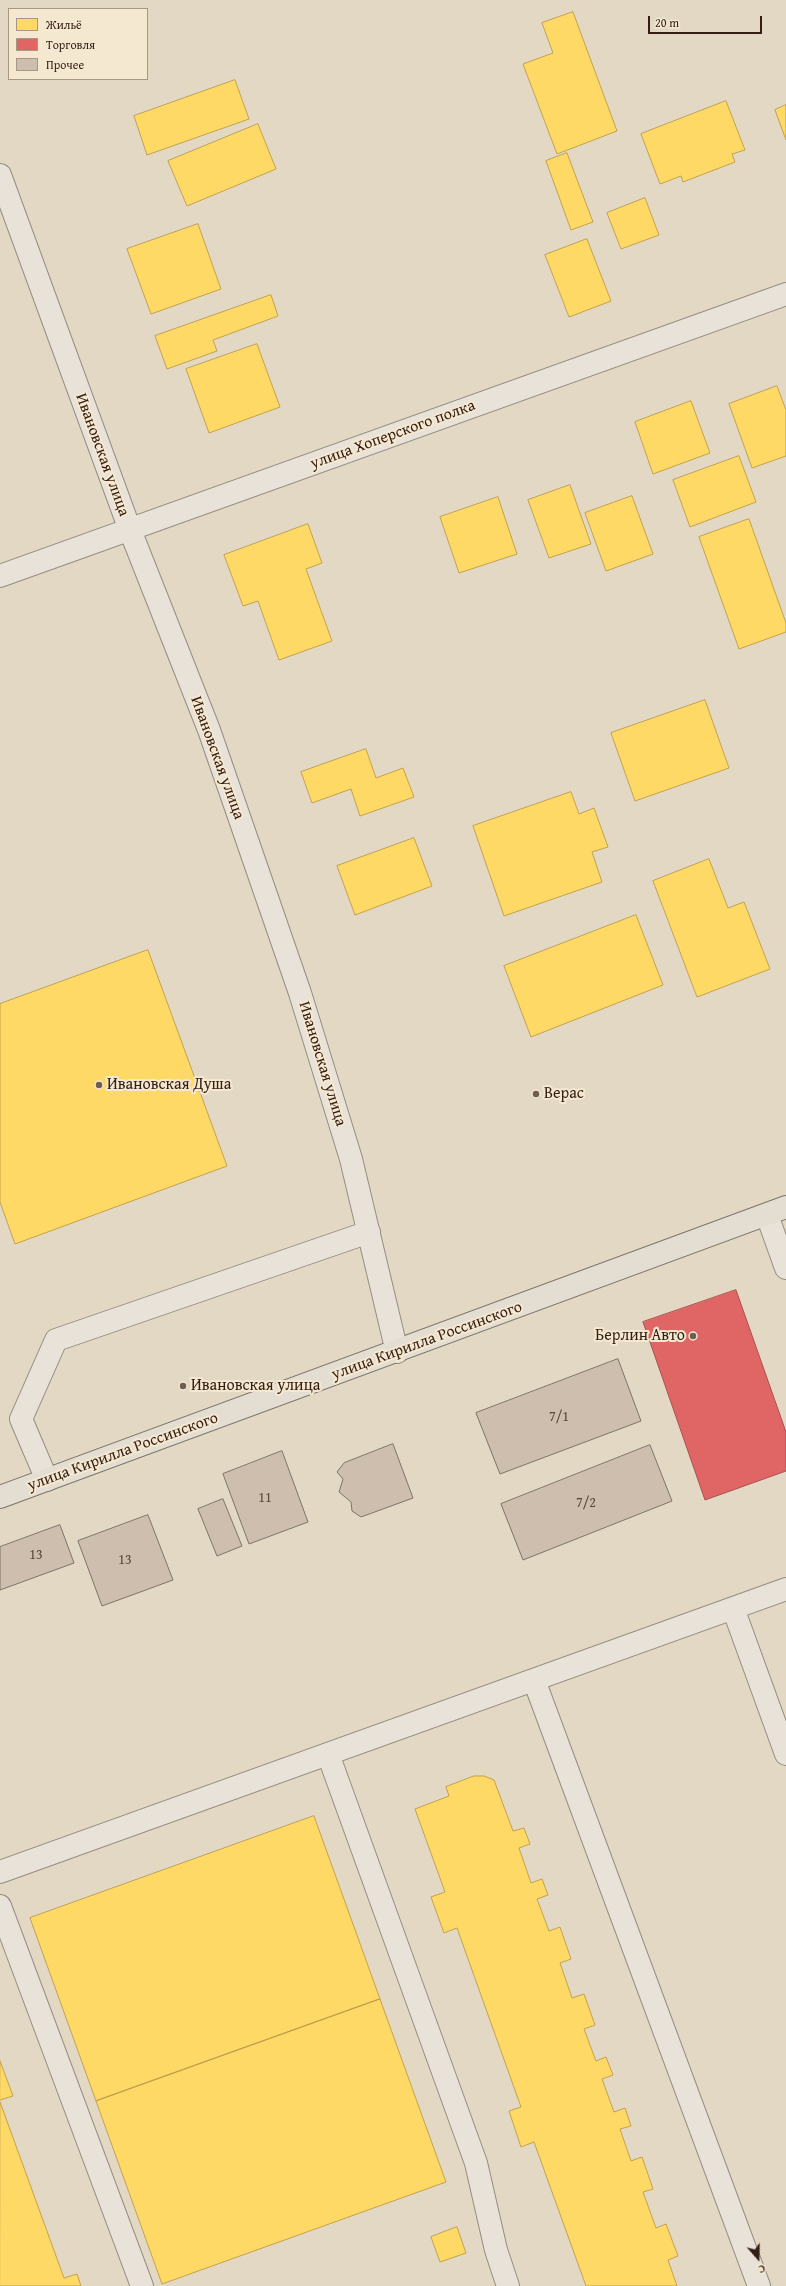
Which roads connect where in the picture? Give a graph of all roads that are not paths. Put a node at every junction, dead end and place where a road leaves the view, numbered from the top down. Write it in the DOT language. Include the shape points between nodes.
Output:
graph roads {
  1 [pos="0,175"];
  2 [pos="786,294"];
  3 [pos="130,530"];
  4 [pos="0,576"];
  5 [pos="777,1211"];
  6 [pos="369,1232"];
  7 [pos="786,1268"];
  8 [pos="397,1352"];
  9 [pos="47,1480"];
  10 [pos="0,1497"];
  11 [pos="786,1589"];
  12 [pos="733,1608"];
  13 [pos="534,1680"];
  14 [pos="328,1754"];
  15 [pos="786,1754"];
  16 [pos="0,1872"];
  17 [pos="0,1906"];
  18 [pos="142,2286"];
  19 [pos="508,2286"];
  20 [pos="759,2286"];
  1 -- 3 [label="street, Ивановская улица"];
  2 -- 3 [label="street, улица Хоперского полка"];
  3 -- 4 [label="street, улица Хоперского полка"];
  3 -- 6 [label="street, Ивановская улица" via="208,730 300,993 351,1159"];
  5 -- 7 [label="street"];
  5 -- 8 [label="main road, улица Кирилла Россинского"];
  6 -- 8 [label="street, Ивановская улица"];
  6 -- 9 [label="street" via="56,1340 21,1418"];
  8 -- 9 [label="main road, улица Кирилла Россинского"];
  9 -- 10 [label="main road, улица Кирилла Россинского"];
  11 -- 12 [label="street"];
  12 -- 13 [label="street"];
  12 -- 15 [label="street"];
  13 -- 14 [label="street"];
  13 -- 20 [label="street"];
  14 -- 16 [label="street"];
  14 -- 19 [label="street" via="476,2163 496,2250"];
  17 -- 18 [label="street"];
}
